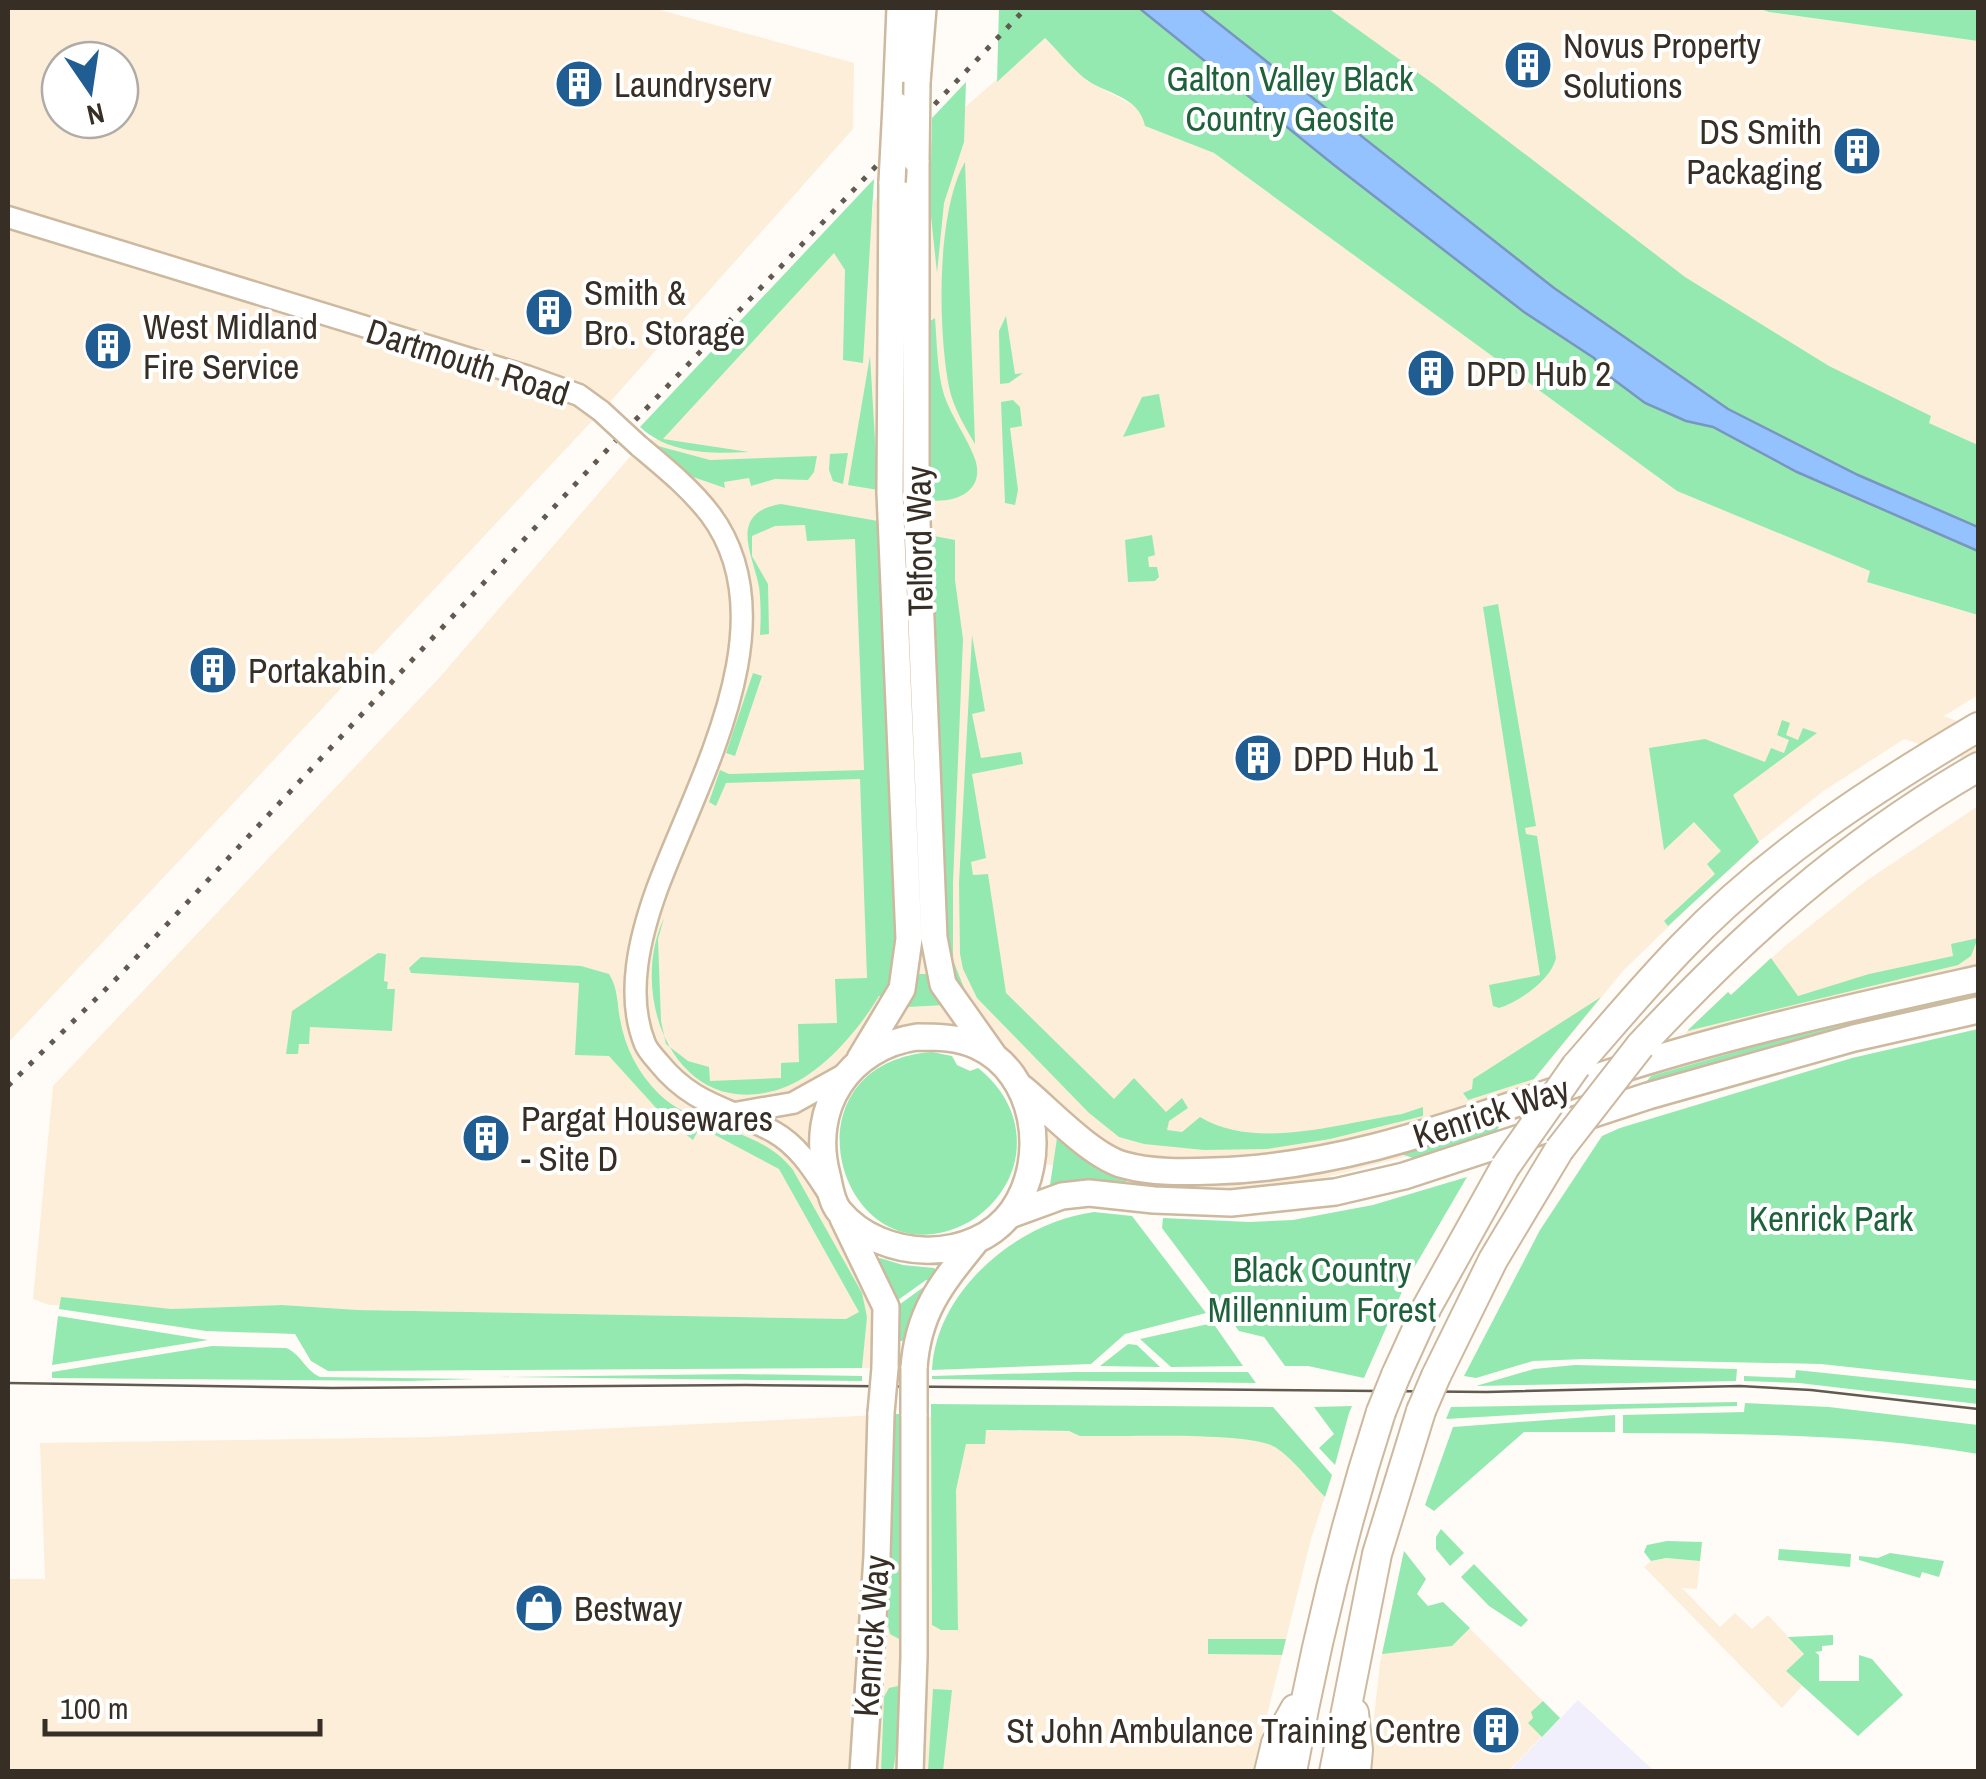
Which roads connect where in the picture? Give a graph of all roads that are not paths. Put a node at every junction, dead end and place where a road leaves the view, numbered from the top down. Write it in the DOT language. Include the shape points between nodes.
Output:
graph roads {
  1 [pos="900,8"];
  2 [pos="923,8"];
  3 [pos="8,216"];
  4 [pos="1978,727"];
  5 [pos="1978,767"];
  6 [pos="1978,979"];
  7 [pos="1978,1010"];
  8 [pos="994,1056"];
  9 [pos="854,1065"];
  10 [pos="1022,1088"];
  11 [pos="733,1113"];
  12 [pos="836,1206"];
  13 [pos="1010,1214"];
  14 [pos="976,1241"];
  15 [pos="1350,1682"];
  16 [pos="1306,1689"];
  17 [pos="863,1772"];
  18 [pos="910,1772"];
  19 [pos="1269,1772"];
  20 [pos="1292,1772"];
  21 [pos="1334,1772"];
  22 [pos="1356,1772"];
  1 -- 9 [label="main road, Telford Way, bridge" via="890,527 909,939 902,988"];
  2 -- 8 [label="main road, Telford Way, bridge" via="916,498 937,964 943,984"];
  3 -- 11 [label="street, Dartmouth Road, bridge" via="579,396 680,480 712,516 738,576 742,624 736,670 649,911 636,978 646,1046 682,1089"];
  4 -- 16 [label="highway, bridge" via="1886,782 1764,872 1684,944 1576,1066 1506,1167 1426,1307 1396,1375 1339,1549"];
  5 -- 15 [label="highway, bridge" via="1831,864 1752,930 1640,1046 1560,1150 1492,1260 1421,1411 1377,1554"];
  6 -- 10 [label="main road, Kenrick Way" via="1604,1074 1391,1145 1275,1168 1190,1172 1122,1165"];
  7 -- 13 [label="main road, Kenrick Way" via="1854,1038 1335,1192 1231,1203 1088,1192"];
  8 -- 9 [label="main road" via="959,1040 917,1036 879,1046"];
  8 -- 10 [label="main road"];
  9 -- 11 [label="street" via="794,1103"];
  9 -- 12 [label="main road" via="825,1117 822,1137"];
  10 -- 13 [label="main road" via="1032,1161"];
  11 -- 12 [label="street, Dartmouth Road" via="794,1146"];
  12 -- 14 [label="main road" via="898,1246 944,1250"];
  12 -- 17 [label="main road, Kenrick Way, bridge" via="888,1322"];
  13 -- 14 [label="main road"];
  14 -- 18 [label="main road, Kenrick Way, bridge" via="940,1285 916,1345"];
  15 -- 21 [label="highway"];
  15 -- 22 [label="highway"];
  16 -- 19 [label="highway" via="1276,1744"];
  16 -- 20 [label="highway"];
}
